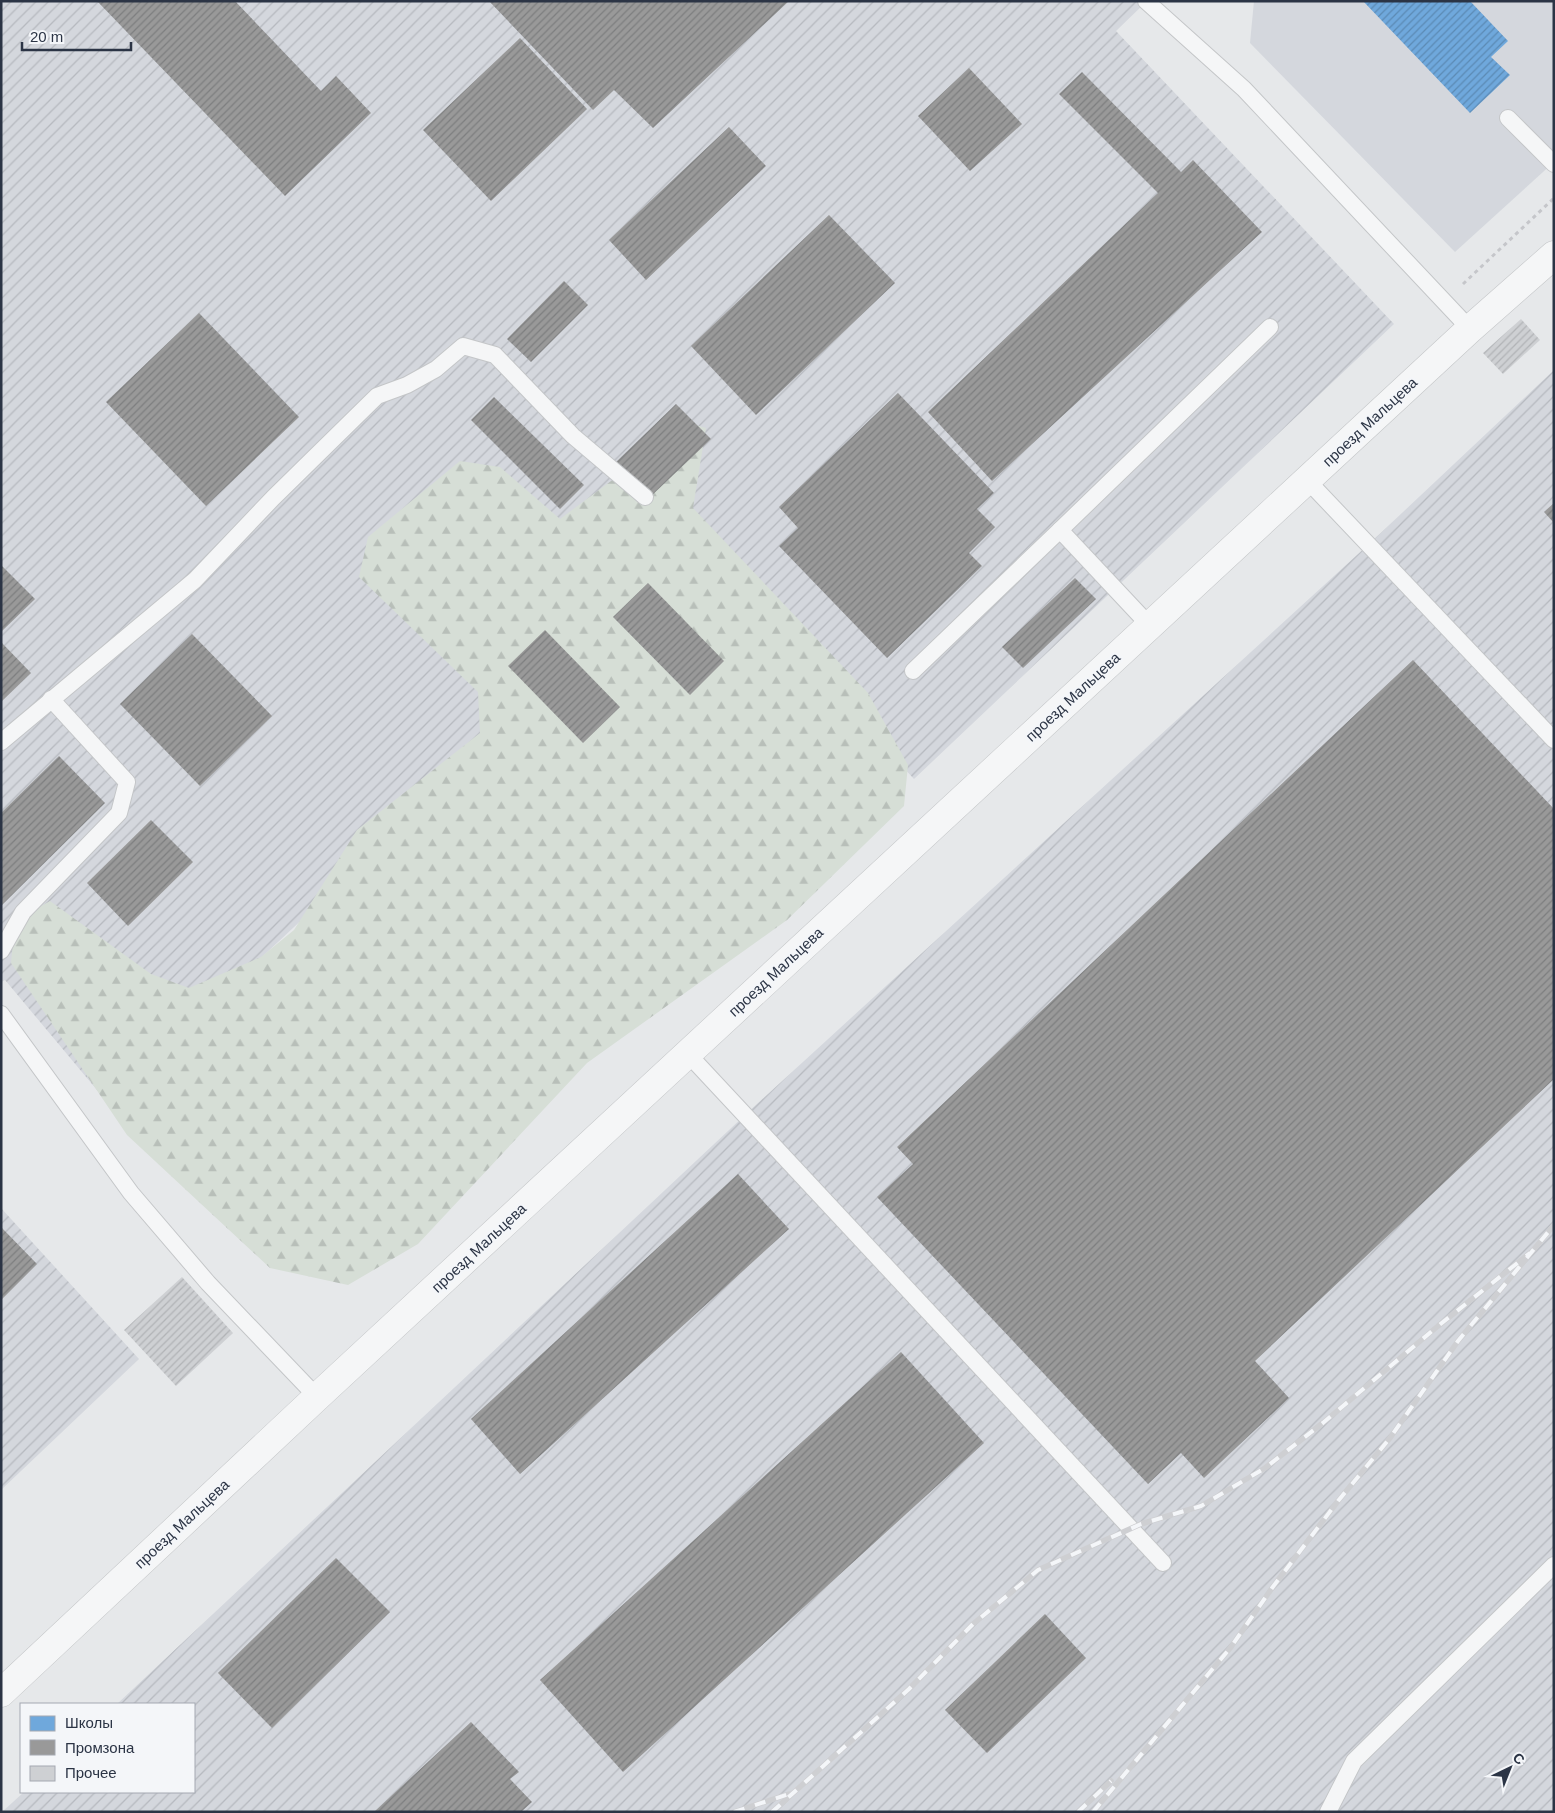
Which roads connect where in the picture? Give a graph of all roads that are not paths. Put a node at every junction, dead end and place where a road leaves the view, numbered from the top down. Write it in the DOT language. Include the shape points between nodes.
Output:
graph roads {
  1 [pos="1146,1"];
  2 [pos="1508,118"];
  3 [pos="1554,164"];
  4 [pos="1554,255"];
  5 [pos="1270,327"];
  6 [pos="1470,329"];
  7 [pos="1307,480"];
  8 [pos="645,497"];
  9 [pos="1060,530"];
  10 [pos="1150,626"];
  11 [pos="912,671"];
  12 [pos="51,699"];
  13 [pos="1554,740"];
  14 [pos="1,742"];
  15 [pos="1,951"];
  16 [pos="1,1014"];
  17 [pos="688,1054"];
  18 [pos="317,1397"];
  19 [pos="1163,1563"];
  20 [pos="1554,1565"];
  21 [pos="1,1693"];
  22 [pos="1328,1812"];
  1 -- 6 [label="lane" via="1244,89"];
  2 -- 3 [label="lane"];
  4 -- 6 [label="street, проезд Мальцева"];
  5 -- 9 [label="lane"];
  6 -- 7 [label="street, проезд Мальцева"];
  7 -- 10 [label="street, проезд Мальцева"];
  7 -- 13 [label="lane"];
  8 -- 12 [label="lane" via="573,436 495,355 463,346 436,369 407,386 377,396 195,580"];
  9 -- 10 [label="lane"];
  9 -- 11 [label="lane"];
  10 -- 17 [label="street, проезд Мальцева"];
  12 -- 14 [label="lane"];
  12 -- 15 [label="lane" via="127,782 119,813 23,912"];
  16 -- 18 [label="lane" via="131,1193 208,1283"];
  17 -- 18 [label="street, проезд Мальцева"];
  17 -- 19 [label="lane"];
  18 -- 21 [label="street, проезд Мальцева"];
  20 -- 22 [label="lane" via="1354,1760"];
}
